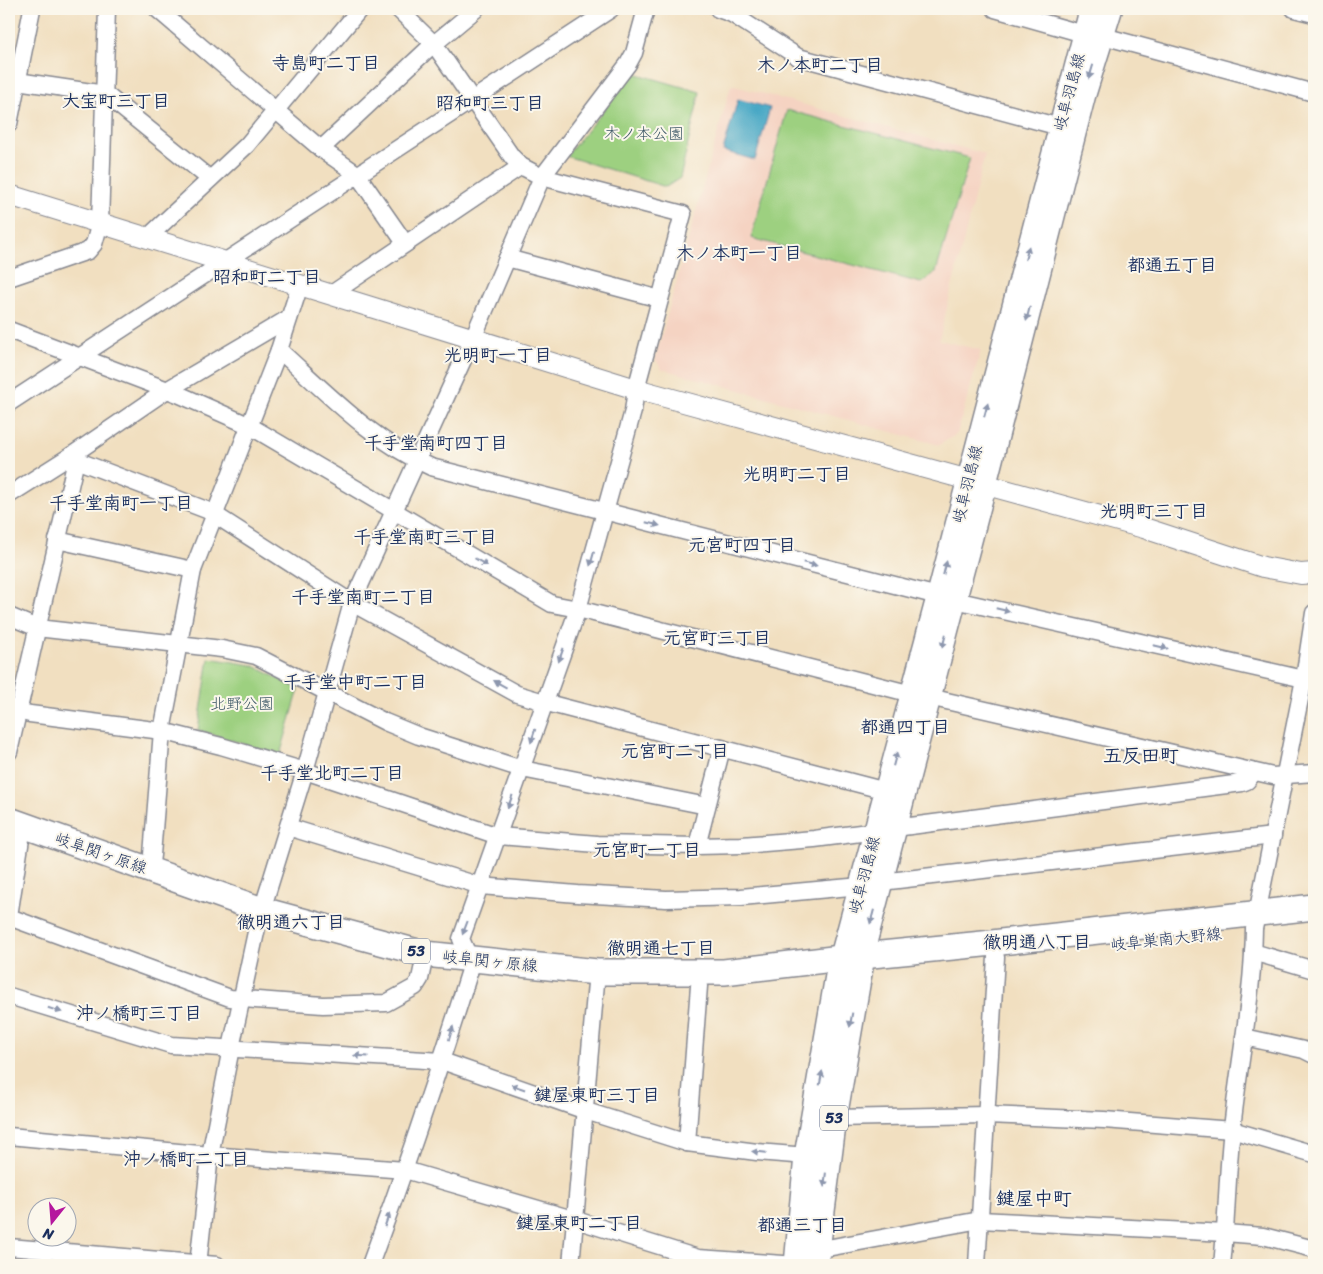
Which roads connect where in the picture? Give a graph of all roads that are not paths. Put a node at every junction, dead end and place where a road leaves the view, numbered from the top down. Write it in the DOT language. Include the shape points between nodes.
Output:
graph roads {
  1 [pos="32,9"];
  2 [pos="107,9"];
  3 [pos="157,9"];
  4 [pos="360,9"];
  5 [pos="398,9"];
  6 [pos="476,9"];
  7 [pos="611,9"];
  8 [pos="646,9"];
  9 [pos="718,9"];
  10 [pos="995,9"];
  11 [pos="1091,9"];
  12 [pos="1110,9"];
  13 [pos="1294,9"];
  14 [pos="1314,14"];
  15 [pos="1093,35"];
  16 [pos="434,44"];
  17 [pos="17,81"];
  18 [pos="1314,93"];
  19 [pos="105,94"];
  20 [pos="473,99"];
  21 [pos="277,111"];
  22 [pos="9,124"];
  23 [pos="1060,128"];
  24 [pos="321,149"];
  25 [pos="521,166"];
  26 [pos="357,174"];
  27 [pos="542,177"];
  28 [pos="210,179"];
  29 [pos="9,195"];
  30 [pos="100,223"];
  31 [pos="147,238"];
  32 [pos="405,243"];
  33 [pos="507,258"];
  34 [pos="224,262"];
  35 [pos="9,278"];
  36 [pos="300,285"];
  37 [pos="330,294"];
  38 [pos="660,299"];
  39 [pos="289,318"];
  40 [pos="9,330"];
  41 [pos="472,338"];
  42 [pos="279,350"];
  43 [pos="77,356"];
  44 [pos="636,389"];
  45 [pos="167,390"];
  46 [pos="9,403"];
  47 [pos="248,425"];
  48 [pos="74,457"];
  49 [pos="417,461"];
  50 [pos="976,483"];
  51 [pos="9,495"];
  52 [pos="394,511"];
  53 [pos="606,512"];
  54 [pos="215,514"];
  55 [pos="58,540"];
  56 [pos="193,570"];
  57 [pos="1314,573"];
  58 [pos="947,598"];
  59 [pos="352,603"];
  60 [pos="578,609"];
  61 [pos="1314,613"];
  62 [pos="9,616"];
  63 [pos="37,628"];
  64 [pos="178,645"];
  65 [pos="1309,679"];
  66 [pos="327,691"];
  67 [pos="921,696"];
  68 [pos="544,703"];
  69 [pos="13,709"];
  70 [pos="162,731"];
  71 [pos="722,748"];
  72 [pos="9,752"];
  73 [pos="522,769"];
  74 [pos="305,771"];
  75 [pos="1254,772"];
  76 [pos="1314,773"];
  77 [pos="1285,776"];
  78 [pos="886,791"];
  79 [pos="707,806"];
  80 [pos="288,827"];
  81 [pos="886,829"];
  82 [pos="13,831"];
  83 [pos="498,836"];
  84 [pos="1273,836"];
  85 [pos="697,846"];
  86 [pos="150,870"];
  87 [pos="871,884"];
  88 [pos="481,886"];
  89 [pos="1314,907"];
  90 [pos="9,916"];
  91 [pos="260,917"];
  92 [pos="1314,922"];
  93 [pos="1255,932"];
  94 [pos="996,956"];
  95 [pos="423,965"];
  96 [pos="470,965"];
  97 [pos="850,965"];
  98 [pos="1314,970"];
  99 [pos="596,983"];
  100 [pos="699,986"];
  101 [pos="9,996"];
  102 [pos="241,999"];
  103 [pos="1244,1037"];
  104 [pos="231,1048"];
  105 [pos="1314,1055"];
  106 [pos="442,1061"];
  107 [pos="586,1111"];
  108 [pos="986,1115"];
  109 [pos="834,1118"];
  110 [pos="1232,1130"];
  111 [pos="9,1136"];
  112 [pos="687,1144"];
  113 [pos="1314,1154"];
  114 [pos="210,1155"];
  115 [pos="807,1156"];
  116 [pos="405,1170"];
  117 [pos="576,1220"];
  118 [pos="980,1220"];
  119 [pos="1225,1233"];
  120 [pos="9,1248"];
  121 [pos="1314,1249"];
  122 [pos="806,1261"];
  123 [pos="198,1264"];
  124 [pos="217,1265"];
  125 [pos="370,1265"];
  126 [pos="572,1265"];
  127 [pos="978,1265"];
  128 [pos="1222,1265"];
  1 -- 17 [label="street"];
  2 -- 19 [label="street"];
  3 -- 21 [label="street"];
  4 -- 21 [label="street"];
  5 -- 16 [label="street"];
  6 -- 16 [label="street"];
  7 -- 20 [label="street"];
  8 -- 27 [label="street" via="628,64"];
  9 -- 23 [label="street" via="732,14 798,57"];
  10 -- 15 [label="street"];
  11 -- 15 [label="main road, 岐阜羽島線"];
  12 -- 15 [label="main road, 岐阜羽島線"];
  13 -- 14 [label="street"];
  15 -- 18 [label="street"];
  15 -- 23 [label="main road, 岐阜羽島線"];
  15 -- 50 [label="main road, 岐阜羽島線, one-way" via="1084,96"];
  16 -- 20 [label="street"];
  16 -- 24 [label="street"];
  17 -- 19 [label="street"];
  17 -- 22 [label="street"];
  19 -- 28 [label="street"];
  19 -- 30 [label="street"];
  20 -- 25 [label="street"];
  20 -- 26 [label="street"];
  21 -- 24 [label="street"];
  21 -- 28 [label="street"];
  50 -- 23 [label="main road, 岐阜羽島線, one-way"];
  24 -- 26 [label="street"];
  25 -- 27 [label="street"];
  25 -- 32 [label="street"];
  26 -- 32 [label="street"];
  26 -- 34 [label="street"];
  27 -- 33 [label="street"];
  27 -- 38 [label="street" via="682,214"];
  28 -- 31 [label="street"];
  29 -- 30 [label="street"];
  30 -- 31 [label="street"];
  30 -- 35 [label="street" via="94,244 88,250"];
  31 -- 34 [label="street"];
  32 -- 37 [label="street"];
  33 -- 38 [label="street"];
  33 -- 41 [label="street"];
  34 -- 36 [label="street"];
  34 -- 43 [label="street"];
  36 -- 37 [label="street"];
  36 -- 39 [label="street"];
  37 -- 41 [label="street"];
  38 -- 44 [label="street"];
  39 -- 42 [label="street"];
  39 -- 45 [label="street"];
  40 -- 43 [label="street"];
  41 -- 44 [label="street"];
  41 -- 49 [label="street"];
  42 -- 47 [label="street"];
  42 -- 49 [label="street" via="374,434"];
  43 -- 45 [label="street"];
  43 -- 46 [label="street"];
  44 -- 50 [label="street"];
  44 -- 53 [label="street"];
  45 -- 47 [label="street"];
  45 -- 48 [label="street"];
  47 -- 52 [label="street"];
  47 -- 54 [label="street"];
  48 -- 51 [label="street"];
  48 -- 54 [label="street"];
  48 -- 55 [label="street"];
  49 -- 52 [label="street"];
  49 -- 53 [label="street"];
  50 -- 57 [label="street" via="1144,528 1263,567 1301,574"];
  50 -- 58 [label="main road, 岐阜羽島線"];
  52 -- 59 [label="street"];
  52 -- 60 [label="street, one-way" via="552,604"];
  53 -- 58 [label="street, one-way"];
  53 -- 60 [label="street, one-way"];
  54 -- 56 [label="street"];
  54 -- 59 [label="street"];
  55 -- 56 [label="street"];
  55 -- 63 [label="street"];
  56 -- 64 [label="street"];
  58 -- 65 [label="street, one-way"];
  58 -- 67 [label="main road, 岐阜羽島線"];
  59 -- 66 [label="street"];
  68 -- 59 [label="street, one-way" via="517,694"];
  60 -- 67 [label="street"];
  60 -- 68 [label="street, one-way"];
  61 -- 65 [label="street"];
  62 -- 63 [label="street"];
  63 -- 64 [label="street"];
  63 -- 69 [label="street"];
  64 -- 66 [label="street" via="256,656"];
  64 -- 70 [label="street"];
  65 -- 77 [label="street"];
  66 -- 73 [label="street" via="419,736"];
  66 -- 74 [label="street"];
  67 -- 75 [label="street"];
  78 -- 67 [label="main road, 岐阜羽島線, one-way"];
  67 -- 81 [label="main road, 岐阜羽島線"];
  68 -- 71 [label="street"];
  68 -- 73 [label="street, one-way"];
  69 -- 70 [label="street"];
  69 -- 72 [label="street"];
  70 -- 74 [label="street"];
  70 -- 86 [label="street"];
  71 -- 78 [label="street"];
  71 -- 79 [label="street"];
  73 -- 79 [label="street"];
  73 -- 83 [label="street, one-way"];
  74 -- 80 [label="street"];
  74 -- 83 [label="street"];
  75 -- 77 [label="street"];
  75 -- 81 [label="street" via="1248,781 1242,783"];
  76 -- 77 [label="street"];
  77 -- 84 [label="street"];
  78 -- 81 [label="main road, 岐阜羽島線"];
  79 -- 85 [label="street"];
  80 -- 88 [label="street"];
  80 -- 91 [label="street"];
  81 -- 85 [label="street" via="814,839"];
  81 -- 87 [label="main road, 岐阜羽島線"];
  82 -- 86 [label="main road, 岐阜関ヶ原線 / 53"];
  82 -- 90 [label="street"];
  82 -- 91 [label="main road, 岐阜関ヶ原線 / 53"];
  83 -- 85 [label="street" via="597,844"];
  83 -- 88 [label="street"];
  84 -- 87 [label="street"];
  84 -- 93 [label="street"];
  86 -- 91 [label="main road, 岐阜関ヶ原線 / 53"];
  87 -- 88 [label="street" via="741,897 666,899"];
  87 -- 97 [label="main road, 岐阜羽島線"];
  88 -- 96 [label="street, one-way" via="461,939"];
  89 -- 93 [label="main road, 岐阜巣南大野線"];
  90 -- 102 [label="street" via="230,998"];
  91 -- 95 [label="main road, 岐阜関ヶ原線 / 53"];
  91 -- 96 [label="main road, 岐阜関ヶ原線 / 53"];
  91 -- 102 [label="street"];
  92 -- 93 [label="main road, 岐阜巣南大野線"];
  93 -- 94 [label="main road, 岐阜巣南大野線"];
  93 -- 97 [label="main road, 岐阜巣南大野線"];
  93 -- 98 [label="street"];
  93 -- 103 [label="street"];
  94 -- 97 [label="main road, 岐阜巣南大野線"];
  94 -- 108 [label="street"];
  95 -- 96 [label="main road, 岐阜関ヶ原線 / 53"];
  95 -- 102 [label="street" via="415,986 386,1003 323,1005"];
  96 -- 97 [label="main road, 岐阜関ヶ原線 / 53" via="668,973"];
  96 -- 99 [label="main road, 岐阜関ヶ原線 / 53"];
  106 -- 96 [label="street, one-way"];
  97 -- 100 [label="main road, 岐阜関ヶ原線 / 53" via="725,985"];
  97 -- 109 [label="main road, 53, one-way"];
  115 -- 97 [label="main road, 53, one-way"];
  99 -- 100 [label="main road, 岐阜関ヶ原線 / 53"];
  99 -- 107 [label="street"];
  100 -- 112 [label="street"];
  101 -- 104 [label="street, one-way" via="171,1045"];
  102 -- 104 [label="street"];
  103 -- 105 [label="street"];
  103 -- 110 [label="street"];
  106 -- 104 [label="street, one-way"];
  104 -- 114 [label="street"];
  107 -- 106 [label="street, one-way"];
  106 -- 116 [label="street"];
  107 -- 112 [label="street"];
  107 -- 117 [label="street"];
  108 -- 109 [label="street"];
  108 -- 110 [label="street"];
  108 -- 118 [label="street"];
  109 -- 122 [label="main road, 53, one-way"];
  110 -- 113 [label="street"];
  110 -- 119 [label="street"];
  111 -- 114 [label="street"];
  115 -- 112 [label="street, one-way"];
  114 -- 116 [label="street"];
  114 -- 123 [label="street"];
  115 -- 122 [label="main road, 53"];
  116 -- 117 [label="street"];
  125 -- 116 [label="street, one-way"];
  117 -- 122 [label="street" via="698,1258"];
  117 -- 126 [label="street"];
  118 -- 119 [label="street"];
  118 -- 122 [label="street"];
  118 -- 127 [label="street"];
  119 -- 121 [label="street" via="1263,1236"];
  119 -- 128 [label="street"];
  120 -- 123 [label="street"];
  123 -- 124 [label="street"];
}
